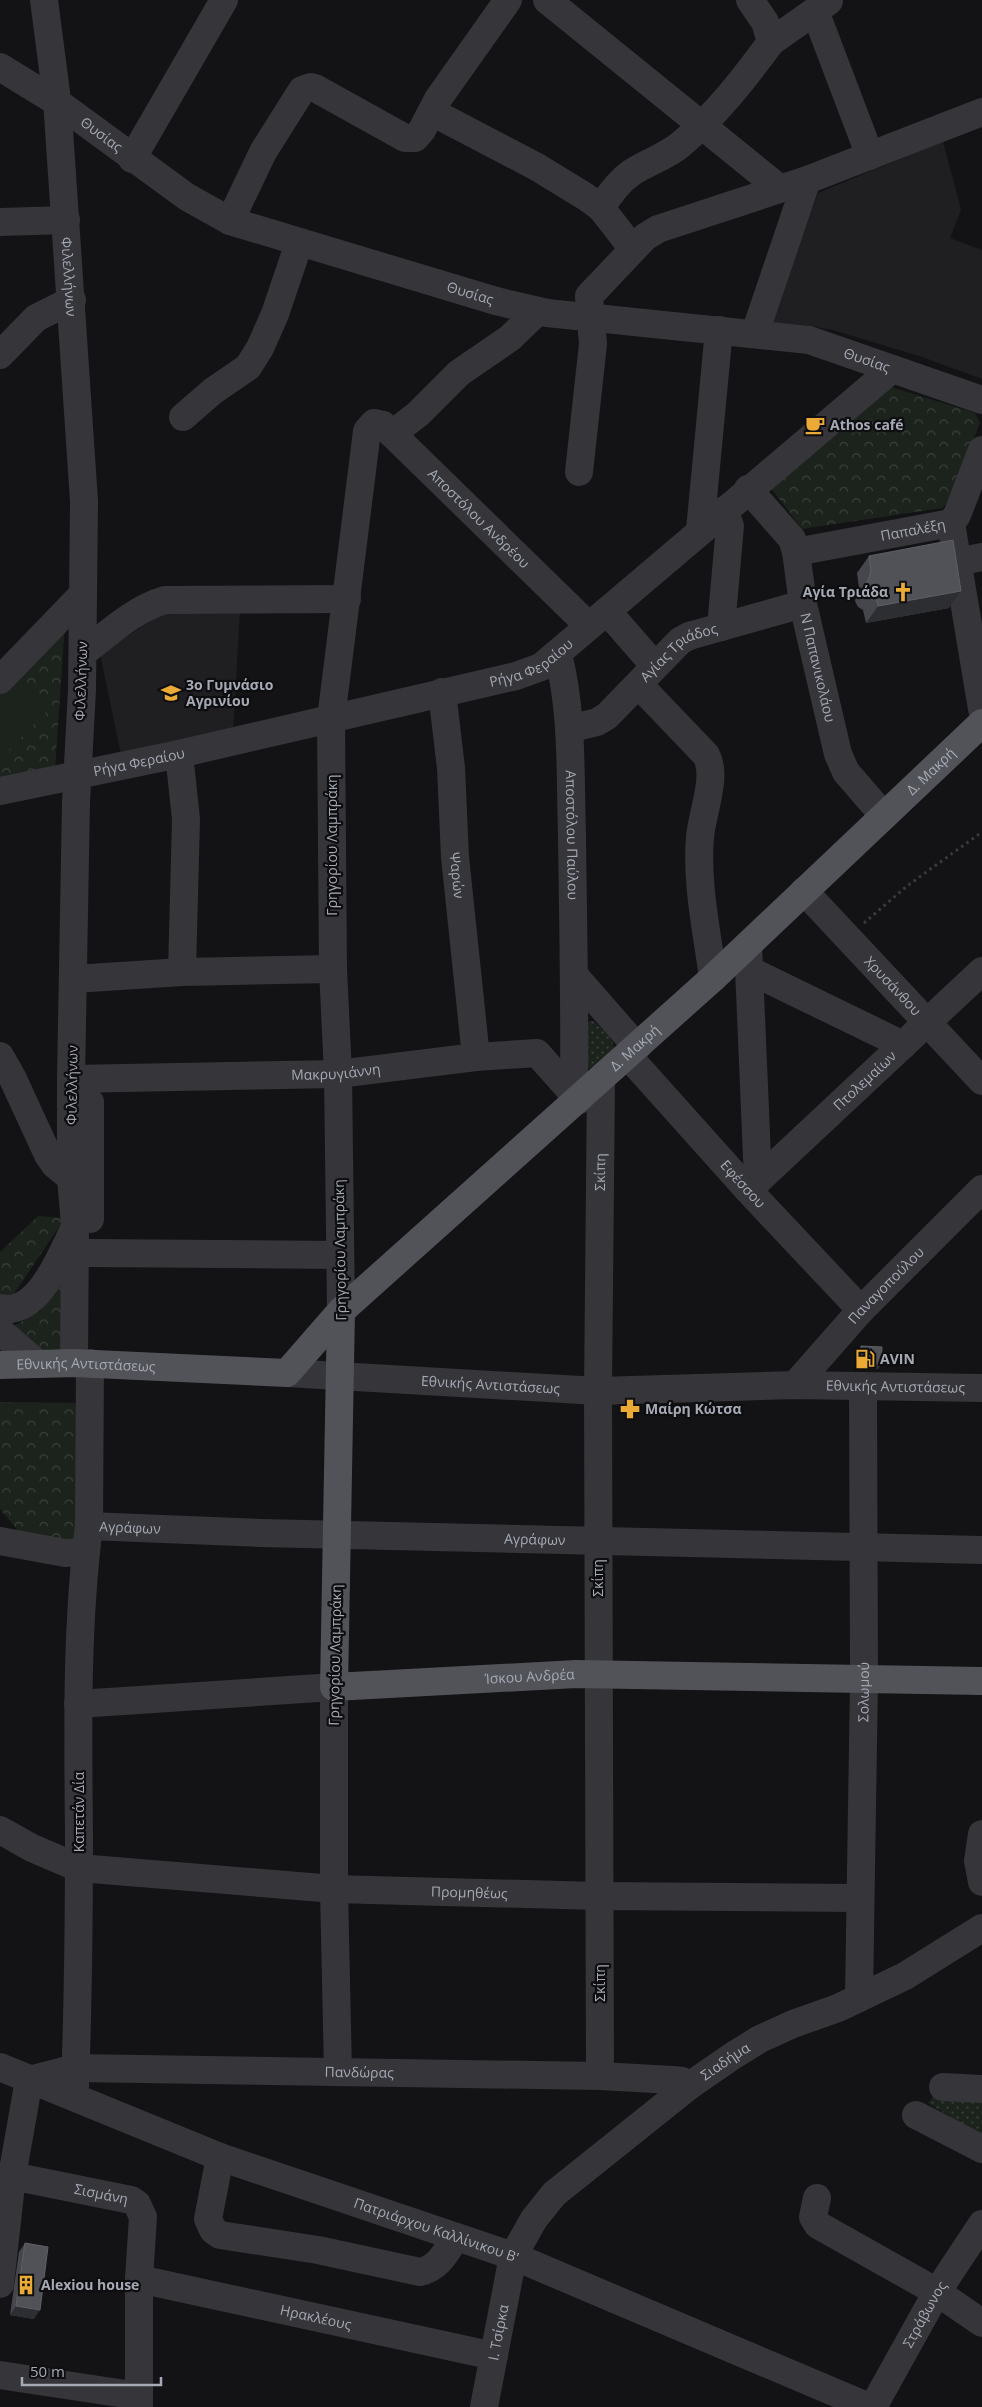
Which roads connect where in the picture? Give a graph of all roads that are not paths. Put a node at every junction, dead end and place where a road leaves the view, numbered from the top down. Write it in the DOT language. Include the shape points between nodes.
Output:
graph roads {
  1 [pos="44,0"];
  2 [pos="224,0"];
  3 [pos="508,0"];
  4 [pos="547,0"];
  5 [pos="750,0"];
  6 [pos="823,5"];
  7 [pos="771,42"];
  8 [pos="0,67"];
  9 [pos="57,102"];
  10 [pos="432,112"];
  11 [pos="982,112"];
  12 [pos="701,127"];
  13 [pos="870,156"];
  14 [pos="132,159"];
  15 [pos="807,180"];
  16 [pos="779,188"];
  17 [pos="601,208"];
  18 [pos="66,220"];
  19 [pos="230,221"];
  20 [pos="0,222"];
  21 [pos="299,243"];
  22 [pos="633,249"];
  23 [pos="72,300"];
  24 [pos="538,311"];
  25 [pos="591,317"];
  26 [pos="719,330"];
  27 [pos="755,333"];
  28 [pos="0,355"];
  29 [pos="892,369"];
  30 [pos="982,400"];
  31 [pos="183,417"];
  32 [pos="379,432"];
  33 [pos="982,450"];
  34 [pos="578,472"];
  35 [pos="748,489"];
  36 [pos="724,510"];
  37 [pos="951,523"];
  38 [pos="700,530"];
  39 [pos="796,552"];
  40 [pos="970,559"];
  41 [pos="83,594"];
  42 [pos="347,600"];
  43 [pos="803,604"];
  44 [pos="598,619"];
  45 [pos="721,627"];
  46 [pos="83,653"];
  47 [pos="558,654"];
  48 [pos="647,675"];
  49 [pos="0,680"];
  50 [pos="442,692"];
  51 [pos="982,709"];
  52 [pos="331,719"];
  53 [pos="982,723"];
  54 [pos="569,729"];
  55 [pos="179,754"];
  56 [pos="77,777"];
  57 [pos="0,791"];
  58 [pos="884,816"];
  59 [pos="804,892"];
  60 [pos="750,958"];
  61 [pos="333,969"];
  62 [pos="182,972"];
  63 [pos="982,972"];
  64 [pos="574,975"];
  65 [pos="713,978"];
  66 [pos="74,979"];
  67 [pos="575,1020"];
  68 [pos="926,1023"];
  69 [pos="903,1044"];
  70 [pos="632,1051"];
  71 [pos="537,1053"];
  72 [pos="0,1056"];
  73 [pos="476,1057"];
  74 [pos="338,1074"];
  75 [pos="81,1079"];
  76 [pos="601,1079"];
  77 [pos="982,1081"];
  78 [pos="576,1096"];
  79 [pos="71,1178"];
  80 [pos="753,1186"];
  81 [pos="982,1189"];
  82 [pos="76,1225"];
  83 [pos="89,1253"];
  84 [pos="340,1255"];
  85 [pos="0,1308"];
  86 [pos="861,1310"];
  87 [pos="342,1311"];
  88 [pos="90,1332"];
  89 [pos="2,1337"];
  90 [pos="82,1363"];
  91 [pos="38,1364"];
  92 [pos="0,1365"];
  93 [pos="287,1373"];
  94 [pos="341,1376"];
  95 [pos="795,1386"];
  96 [pos="864,1386"];
  97 [pos="982,1388"];
  98 [pos="598,1391"];
  99 [pos="336,1533"];
  100 [pos="88,1539"];
  101 [pos="598,1540"];
  102 [pos="0,1541"];
  103 [pos="863,1547"];
  104 [pos="982,1550"];
  105 [pos="599,1675"];
  106 [pos="864,1680"];
  107 [pos="982,1681"];
  108 [pos="334,1688"];
  109 [pos="78,1704"];
  110 [pos="0,1830"];
  111 [pos="982,1834"];
  112 [pos="79,1868"];
  113 [pos="982,1882"];
  114 [pos="334,1889"];
  115 [pos="599,1896"];
  116 [pos="859,1898"];
  117 [pos="982,1928"];
  118 [pos="859,1998"];
  119 [pos="0,2067"];
  120 [pos="75,2068"];
  121 [pos="338,2072"];
  122 [pos="600,2076"];
  123 [pos="29,2080"];
  124 [pos="689,2086"];
  125 [pos="943,2087"];
  126 [pos="982,2089"];
  127 [pos="74,2099"];
  128 [pos="916,2115"];
  129 [pos="982,2149"];
  130 [pos="220,2157"];
  131 [pos="12,2176"];
  132 [pos="818,2198"];
  133 [pos="982,2224"];
  134 [pos="456,2237"];
  135 [pos="513,2256"];
  136 [pos="139,2279"];
  137 [pos="0,2284"];
  138 [pos="937,2292"];
  139 [pos="982,2323"];
  140 [pos="494,2356"];
  141 [pos="0,2375"];
  142 [pos="139,2401"];
  143 [pos="484,2407"];
  144 [pos="869,2407"];
  145 [pos="873,2407"];
  1 -- 9 [label="street, Φιλελλήνων"];
  2 -- 14 [label="street"];
  3 -- 10 [label="street"];
  4 -- 12 [label="street"];
  5 -- 7 [label="street" via="765,22"];
  6 -- 7 [label="street"];
  6 -- 13 [label="street"];
  7 -- 12 [label="street"];
  8 -- 9 [label="street, Θυσίας"];
  9 -- 14 [label="street, Θυσίας"];
  9 -- 18 [label="street, Φιλελλήνων"];
  10 -- 17 [label="street" via="561,181"];
  10 -- 19 [label="street" via="416,138 410,139 315,88 306,88 263,152"];
  11 -- 13 [label="street"];
  12 -- 16 [label="street"];
  12 -- 17 [label="street" via="678,147 630,174"];
  13 -- 15 [label="street"];
  14 -- 19 [label="street, Θυσίας" via="187,197"];
  15 -- 16 [label="street"];
  15 -- 27 [label="street"];
  16 -- 22 [label="street" via="658,229"];
  17 -- 22 [label="street"];
  18 -- 20 [label="street"];
  18 -- 23 [label="street, Φιλελλήνων"];
  19 -- 21 [label="street, Θυσίας"];
  21 -- 24 [label="street, Θυσίας"];
  21 -- 31 [label="street" via="275,314 248,367"];
  22 -- 25 [label="street" via="588,296"];
  23 -- 28 [label="street" via="36,318"];
  23 -- 41 [label="street, Φιλελλήνων" via="84,501"];
  24 -- 25 [label="street, Θυσίας"];
  24 -- 32 [label="street" via="510,338 459,373 418,414"];
  25 -- 26 [label="street, Θυσίας"];
  25 -- 34 [label="street" via="594,344"];
  26 -- 27 [label="street, Θυσίας"];
  26 -- 38 [label="street"];
  27 -- 29 [label="street, Θυσίας" via="809,340"];
  29 -- 30 [label="street, Θυσίας"];
  29 -- 35 [label="street, Ρήγα Φεραίου"];
  32 -- 42 [label="street, Γρηγορίου Λαμπράκη"];
  32 -- 44 [label="street, Αποστόλου Ανδρέου"];
  33 -- 37 [label="street, Παπαλέξη"];
  35 -- 36 [label="street, Ρήγα Φεραίου"];
  35 -- 39 [label="street, Ν Παπανικολάου" via="788,534"];
  36 -- 38 [label="street, Ρήγα Φεραίου"];
  36 -- 45 [label="street" via="730,526"];
  37 -- 39 [label="street, Παπαλέξη"];
  37 -- 40 [label="street"];
  38 -- 44 [label="street, Ρήγα Φεραίου"];
  39 -- 43 [label="street, Ν Παπανικολάου"];
  40 -- 51 [label="street"];
  41 -- 46 [label="street, Φιλελλήνων"];
  41 -- 49 [label="street"];
  42 -- 46 [label="street" via="165,600 137,613"];
  42 -- 52 [label="street, Γρηγορίου Λαμπράκη"];
  43 -- 45 [label="street, Αγίας Τριάδος"];
  43 -- 58 [label="street, Ν Παπανικολάου" via="838,754 846,772"];
  44 -- 47 [label="street, Ρήγα Φεραίου"];
  44 -- 48 [label="street, Αποστόλου Ανδρέου"];
  45 -- 48 [label="street, Αγίας Τριάδος" via="680,641"];
  46 -- 56 [label="street, Φιλελλήνων"];
  47 -- 50 [label="street, Ρήγα Φεραίου" via="541,667 527,672"];
  47 -- 54 [label="street, Αποστόλου Παύλου"];
  48 -- 54 [label="street, Αγίας Τριάδος" via="607,716"];
  48 -- 65 [label="street, Αποστόλου Ανδρέου" via="710,762 698,863"];
  50 -- 52 [label="street, Ρήγα Φεραίου"];
  50 -- 73 [label="street, Ψαρών"];
  52 -- 55 [label="street, Ρήγα Φεραίου"];
  52 -- 61 [label="street, Γρηγορίου Λαμπράκη"];
  53 -- 58 [label="main road, Δ. Μακρή"];
  54 -- 64 [label="street, Αποστόλου Παύλου"];
  55 -- 56 [label="street, Ρήγα Φεραίου"];
  55 -- 62 [label="street" via="186,818"];
  56 -- 57 [label="street, Ρήγα Φεραίου"];
  56 -- 66 [label="street, Φιλελλήνων"];
  58 -- 59 [label="main road, Δ. Μακρή"];
  59 -- 60 [label="main road, Δ. Μακρή"];
  59 -- 68 [label="street, Χρυσάνθου"];
  60 -- 65 [label="main road, Δ. Μακρή"];
  60 -- 69 [label="street"];
  60 -- 80 [label="street"];
  61 -- 62 [label="street"];
  61 -- 74 [label="street, Γρηγορίου Λαμπράκη"];
  62 -- 66 [label="street"];
  63 -- 68 [label="street, Πτολεμαίων"];
  64 -- 67 [label="street, Αποστόλου Παύλου"];
  64 -- 70 [label="street, Εφέσσου"];
  65 -- 70 [label="main road, Δ. Μακρή"];
  66 -- 75 [label="street, Φιλελλήνων"];
  67 -- 71 [label="street"];
  67 -- 78 [label="street, Αποστόλου Παύλου"];
  68 -- 69 [label="street, Πτολεμαίων"];
  68 -- 77 [label="street, Χρυσάνθου"];
  69 -- 80 [label="street, Πτολεμαίων"];
  70 -- 76 [label="main road, Δ. Μακρή"];
  70 -- 80 [label="street, Εφέσσου"];
  71 -- 73 [label="street, Μακρυγιάννη"];
  71 -- 78 [label="street"];
  72 -- 79 [label="street" via="48,1155"];
  73 -- 74 [label="street, Μακρυγιάννη"];
  74 -- 75 [label="street, Μακρυγιάννη"];
  74 -- 84 [label="street, Γρηγορίου Λαμπράκη"];
  75 -- 79 [label="street, Φιλελλήνων"];
  75 -- 83 [label="street"];
  76 -- 78 [label="main road, Δ. Μακρή"];
  76 -- 98 [label="street, Σκίπη"];
  78 -- 87 [label="main road, Δ. Μακρή"];
  79 -- 82 [label="street, Φιλελλήνων"];
  80 -- 86 [label="street, Εφέσσου"];
  81 -- 86 [label="street, Παναγοπούλου"];
  82 -- 85 [label="street" via="35,1296 20,1307"];
  82 -- 90 [label="street, Φιλελλήνων"];
  83 -- 84 [label="street"];
  83 -- 88 [label="street"];
  84 -- 87 [label="street, Γρηγορίου Λαμπράκη"];
  86 -- 95 [label="street, Παναγοπούλου"];
  87 -- 93 [label="main road, Δ. Μακρή"];
  87 -- 94 [label="main road, Γρηγορίου Λαμπράκη"];
  89 -- 91 [label="street"];
  90 -- 91 [label="main road, Εθνικής Αντιστάσεως"];
  90 -- 93 [label="main road, Εθνικής Αντιστάσεως"];
  90 -- 100 [label="street, Φιλελλήνων"];
  91 -- 92 [label="main road, Εθνικής Αντιστάσεως"];
  93 -- 94 [label="street, Εθνικής Αντιστάσεως"];
  94 -- 98 [label="street, Εθνικής Αντιστάσεως"];
  94 -- 99 [label="main road, Γρηγορίου Λαμπράκη"];
  95 -- 96 [label="street, Εθνικής Αντιστάσεως"];
  95 -- 98 [label="street, Εθνικής Αντιστάσεως"];
  96 -- 97 [label="street, Εθνικής Αντιστάσεως"];
  96 -- 103 [label="street, Σολωμού"];
  98 -- 101 [label="street, Σκίπη"];
  99 -- 100 [label="street, Αγράφων"];
  99 -- 101 [label="street, Αγράφων"];
  99 -- 108 [label="main road, Γρηγορίου Λαμπράκη"];
  100 -- 102 [label="street, Αγράφων" via="65,1553"];
  100 -- 109 [label="street, Καπετάν Δία"];
  101 -- 103 [label="street, Αγράφων"];
  101 -- 105 [label="street, Σκίπη"];
  103 -- 104 [label="street, Αγράφων"];
  103 -- 106 [label="street, Σολωμού"];
  105 -- 106 [label="main road, Ίσκου Ανδρέα"];
  105 -- 108 [label="main road, Ίσκου Ανδρέα"];
  105 -- 115 [label="street, Σκίπη"];
  106 -- 107 [label="main road, Ίσκου Ανδρέα"];
  106 -- 116 [label="street, Σολωμού"];
  108 -- 109 [label="street, Ίσκου Ανδρέα"];
  108 -- 114 [label="street, Γρηγορίου Λαμπράκη"];
  109 -- 112 [label="street, Καπετάν Δία"];
  110 -- 112 [label="street, Προμηθέως"];
  111 -- 113 [label="street" via="978,1861"];
  112 -- 114 [label="street, Προμηθέως"];
  112 -- 120 [label="street, Καπετάν Δία"];
  114 -- 115 [label="street, Προμηθέως"];
  114 -- 121 [label="street, Γρηγορίου Λαμπράκη"];
  115 -- 116 [label="street, Προμηθέως"];
  115 -- 122 [label="street, Σκίπη"];
  116 -- 118 [label="street, Σολωμού"];
  117 -- 118 [label="street, Σιαδήμα" via="905,1976"];
  118 -- 124 [label="street, Σιαδήμα" via="760,2039"];
  119 -- 123 [label="street, Πατριάρχου Καλλίνικου B'"];
  120 -- 121 [label="street, Πανδώρας"];
  120 -- 123 [label="street, Πανδώρας"];
  120 -- 127 [label="street, Καπετάν Δία"];
  121 -- 122 [label="street, Πανδώρας"];
  122 -- 124 [label="street, Πανδώρας" via="673,2080"];
  123 -- 127 [label="street, Πατριάρχου Καλλίνικου B'"];
  123 -- 131 [label="street"];
  124 -- 135 [label="street, Σιαδήμα" via="554,2194 534,2219"];
  125 -- 126 [label="street"];
  127 -- 130 [label="street, Πατριάρχου Καλλίνικου B'"];
  128 -- 129 [label="street"];
  130 -- 134 [label="street, Πατριάρχου Καλλίνικου B'"];
  130 -- 134 [label="street" via="208,2220 220,2235 340,2254 420,2272 433,2268"];
  131 -- 136 [label="street, Σισμάνη" via="131,2200 137,2204 144,2217"];
  131 -- 137 [label="street"];
  132 -- 138 [label="street" via="813,2217 818,2225"];
  133 -- 138 [label="street, Στράβωνος"];
  134 -- 135 [label="street, Πατριάρχου Καλλίνικου B'"];
  135 -- 140 [label="street, Ι. Τσίρκα"];
  135 -- 144 [label="street, Πατριάρχου Καλλίνικου B'"];
  136 -- 140 [label="street, Ηρακλέους"];
  136 -- 142 [label="street, Σισμάνη"];
  138 -- 139 [label="street"];
  138 -- 145 [label="street, Στράβωνος"];
  140 -- 143 [label="street, Ι. Τσίρκα"];
  141 -- 142 [label="street"];
}
